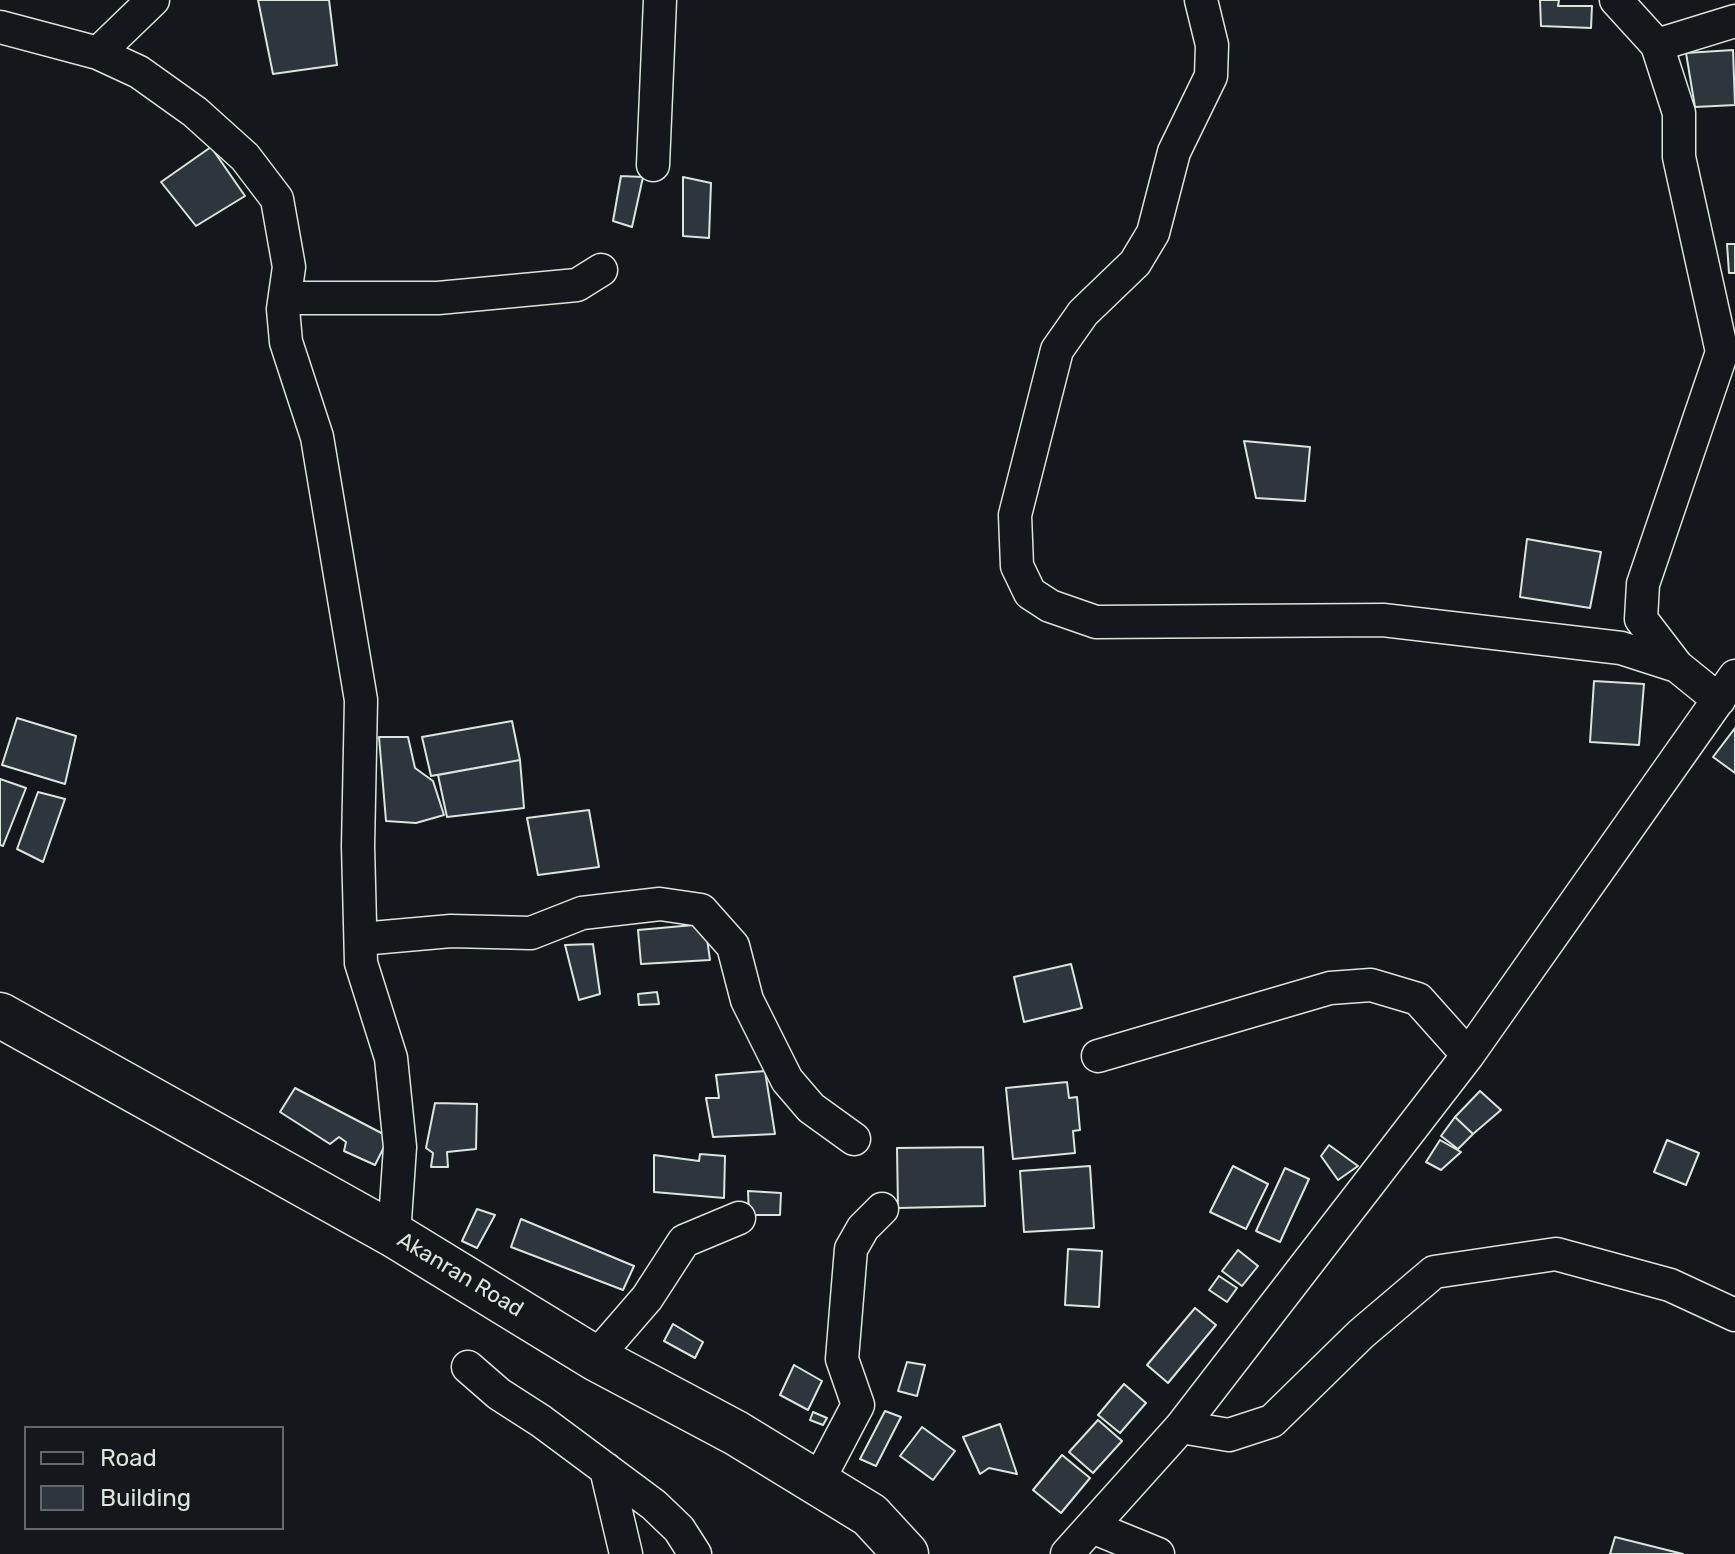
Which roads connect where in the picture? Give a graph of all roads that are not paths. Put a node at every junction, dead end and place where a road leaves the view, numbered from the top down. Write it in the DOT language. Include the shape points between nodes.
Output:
graph roads {
  1 [pos="153,0"];
  2 [pos="660,0"];
  3 [pos="1201,0"];
  4 [pos="1616,0"];
  5 [pos="1735,21"];
  6 [pos="0,27"];
  7 [pos="1657,45"];
  8 [pos="98,53"];
  9 [pos="653,165"];
  10 [pos="601,270"];
  11 [pos="285,298"];
  12 [pos="1677,666"];
  13 [pos="1727,688"];
  14 [pos="361,939"];
  15 [pos="0,1015"];
  16 [pos="1468,1055"];
  17 [pos="1098,1056"];
  18 [pos="854,1139"];
  19 [pos="882,1209"];
  20 [pos="739,1218"];
  21 [pos="394,1235"];
  22 [pos="1735,1315"];
  23 [pos="595,1358"];
  24 [pos="468,1367"];
  25 [pos="1181,1427"];
  26 [pos="606,1469"];
  27 [pos="817,1483"];
  28 [pos="1092,1527"];
  29 [pos="626,1554"];
  30 [pos="695,1554"];
  31 [pos="906,1554"];
  32 [pos="1067,1554"];
  33 [pos="1158,1554"];
  1 -- 8 [label="street"];
  2 -- 9 [label="street"];
  3 -- 12 [label="street" via="1212,45 1211,76 1174,152 1153,233 1135,263 1083,313 1057,350 1015,515 1017,566 1030,593 1096,622 1383,620 1621,648"];
  4 -- 7 [label="street"];
  5 -- 7 [label="street"];
  6 -- 8 [label="street"];
  7 -- 12 [label="street" via="1679,113 1679,157 1722,352 1643,584 1641,619"];
  8 -- 11 [label="street" via="139,72 245,157 277,199 289,267"];
  10 -- 11 [label="street" via="577,285 438,298"];
  11 -- 14 [label="street" via="286,342 317,437 361,700"];
  12 -- 13 [label="street"];
  13 -- 16 [label="street"];
  14 -- 18 [label="street" via="451,931 531,933 582,913 660,904 701,910 733,946 747,1000 787,1080 811,1108"];
  14 -- 21 [label="street" via="361,963 391,1058 400,1147"];
  15 -- 21 [label="main road, Akanran Road"];
  16 -- 17 [label="street" via="1418,999 1371,985 1330,988"];
  16 -- 25 [label="street"];
  19 -- 27 [label="street" via="851,1249 842,1359 858,1405"];
  20 -- 23 [label="street" via="684,1241 647,1298"];
  21 -- 23 [label="main road, Akanran Road"];
  22 -- 25 [label="street" via="1670,1285 1556,1254 1434,1272 1272,1421 1229,1435"];
  23 -- 27 [label="main road, Akanran Road"];
  24 -- 26 [label="street"];
  25 -- 28 [label="street"];
  26 -- 29 [label="street"];
  26 -- 30 [label="street" via="663,1513"];
  27 -- 31 [label="main road, Akanran Road" via="870,1515"];
  28 -- 32 [label="street"];
  28 -- 33 [label="street"];
}
